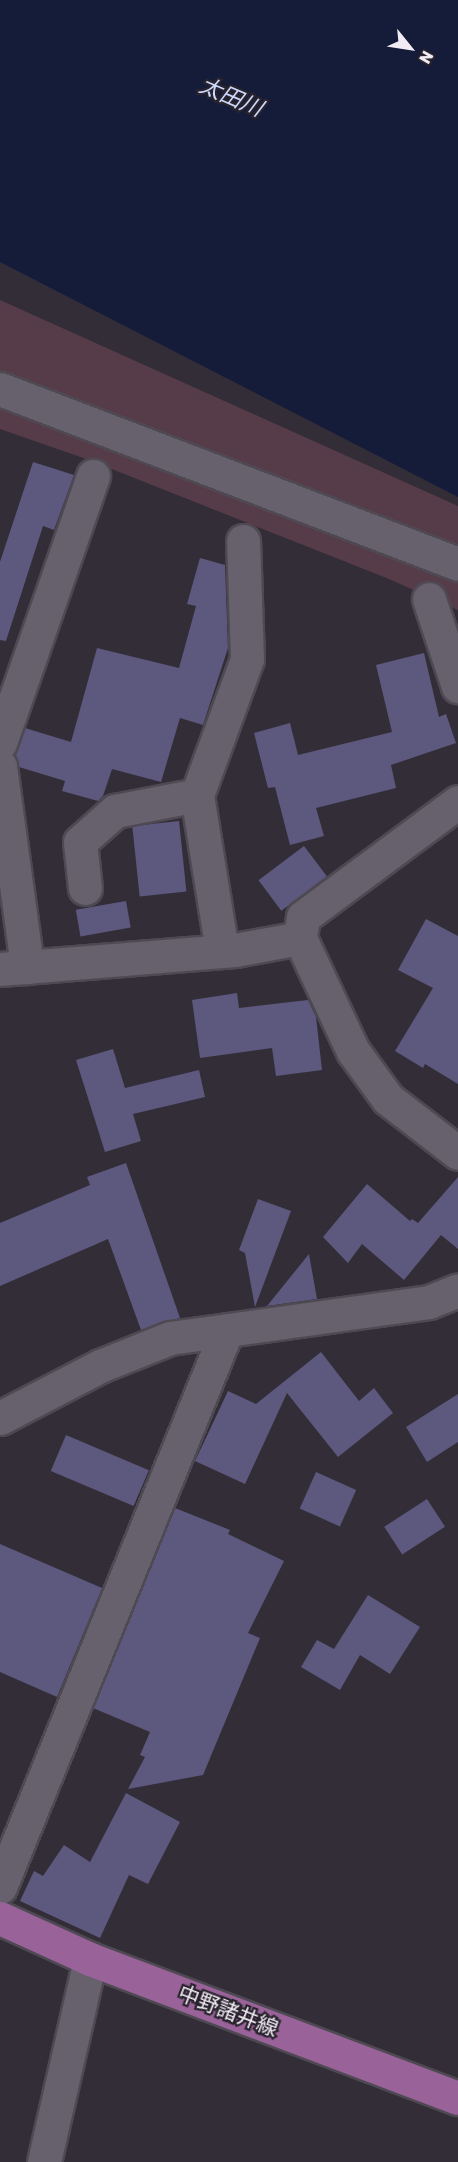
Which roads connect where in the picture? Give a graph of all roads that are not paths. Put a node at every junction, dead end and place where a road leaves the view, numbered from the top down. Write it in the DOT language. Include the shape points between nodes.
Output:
graph roads {
  1 [pos="0,389"];
  2 [pos="93,476"];
  3 [pos="243,541"];
  4 [pos="458,564"];
  5 [pos="429,599"];
  6 [pos="458,686"];
  7 [pos="0,743"];
  8 [pos="0,766"];
  9 [pos="197,795"];
  10 [pos="458,802"];
  11 [pos="85,888"];
  12 [pos="300,938"];
  13 [pos="222,951"];
  14 [pos="14,968"];
  15 [pos="458,1153"];
  16 [pos="458,1290"];
  17 [pos="227,1330"];
  18 [pos="0,1418"];
  19 [pos="0,1887"];
  20 [pos="0,1918"];
  21 [pos="90,1959"];
  22 [pos="458,2098"];
  23 [pos="44,2162"];
  1 -- 4 [label="street"];
  2 -- 7 [label="street"];
  3 -- 9 [label="street" via="247,659"];
  5 -- 6 [label="street"];
  8 -- 14 [label="street"];
  9 -- 11 [label="street" via="115,811 80,842"];
  9 -- 13 [label="street"];
  10 -- 12 [label="street" via="303,917"];
  12 -- 13 [label="street"];
  12 -- 15 [label="street" via="353,1051 388,1099"];
  13 -- 14 [label="street"];
  16 -- 17 [label="street" via="429,1302"];
  17 -- 18 [label="street" via="170,1338 100,1366"];
  17 -- 19 [label="street"];
  20 -- 21 [label="main road, 中野諸井線"];
  21 -- 22 [label="main road, 中野諸井線"];
  21 -- 23 [label="street"];
}
